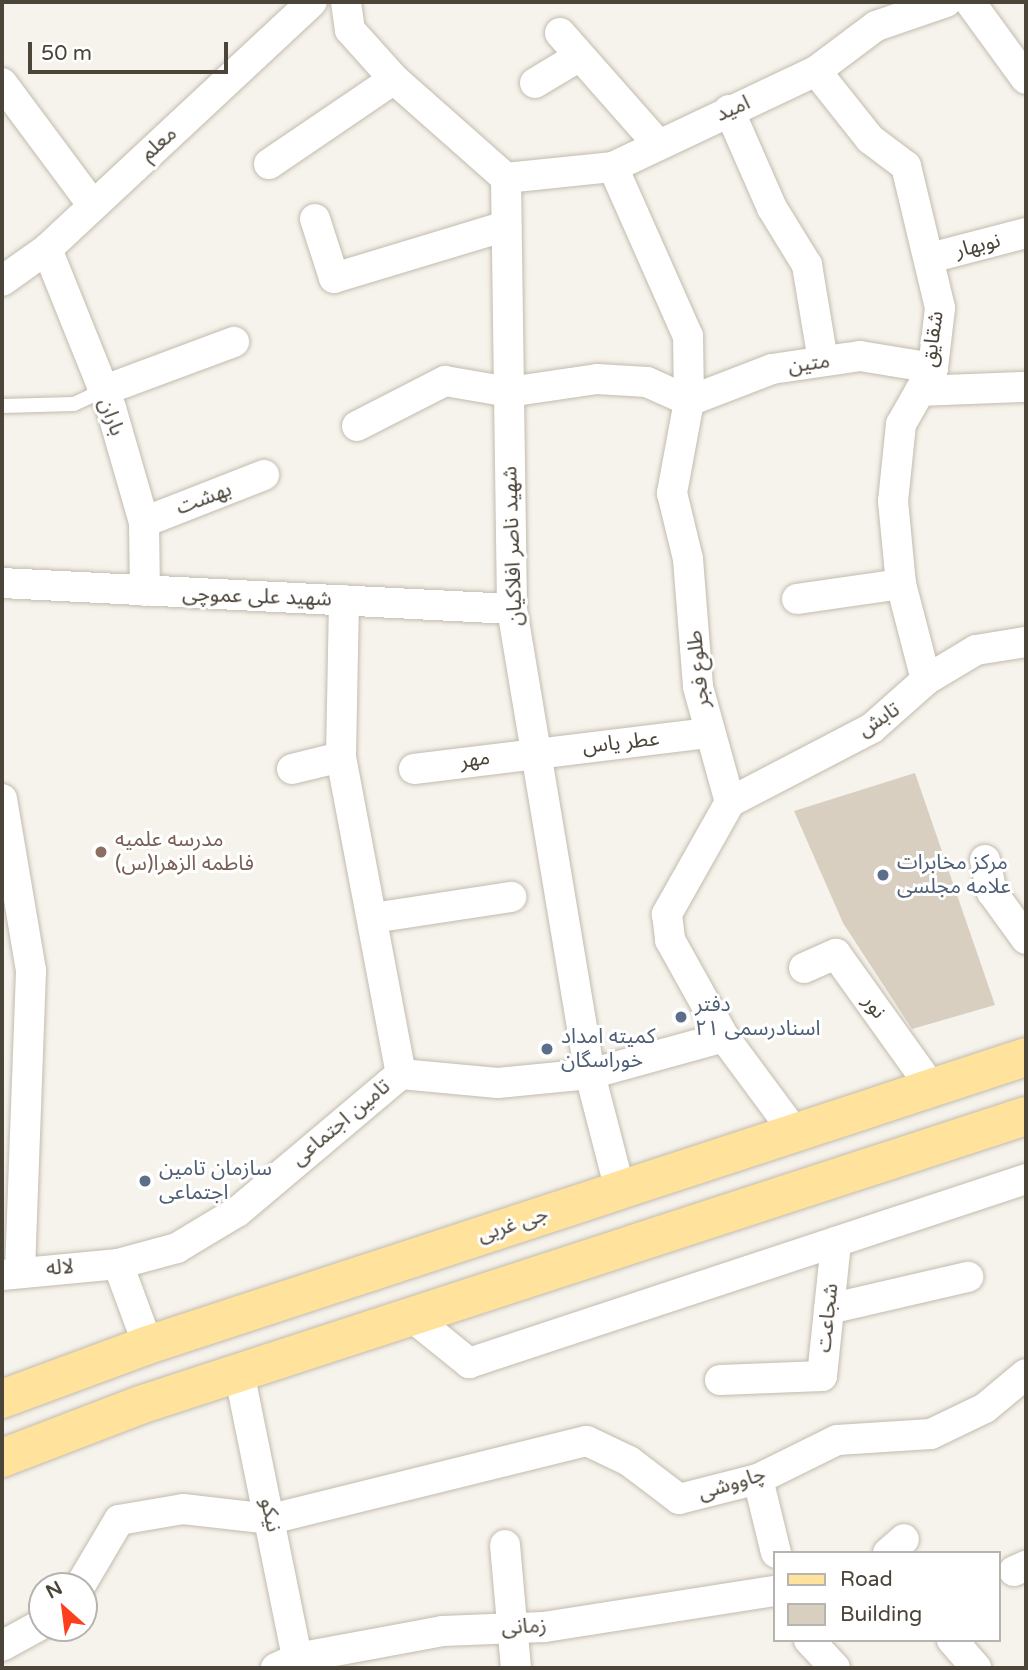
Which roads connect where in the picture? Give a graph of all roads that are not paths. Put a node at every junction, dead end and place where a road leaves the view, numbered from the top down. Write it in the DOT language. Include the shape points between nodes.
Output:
graph roads {
  1 [pos="312,2"];
  2 [pos="346,2"];
  3 [pos="946,2"];
  4 [pos="970,2"];
  5 [pos="560,33"];
  6 [pos="580,56"];
  7 [pos="816,71"];
  8 [pos="394,79"];
  9 [pos="1026,79"];
  10 [pos="2,83"];
  11 [pos="535,83"];
  12 [pos="729,110"];
  13 [pos="658,144"];
  14 [pos="269,164"];
  15 [pos="613,167"];
  16 [pos="506,178"];
  17 [pos="92,204"];
  18 [pos="315,219"];
  19 [pos="506,226"];
  20 [pos="1026,233"];
  21 [pos="47,249"];
  22 [pos="930,258"];
  23 [pos="2,281"];
  24 [pos="234,342"];
  25 [pos="822,362"];
  26 [pos="927,379"];
  27 [pos="1026,387"];
  28 [pos="102,391"];
  29 [pos="509,392"];
  30 [pos="689,401"];
  31 [pos="2,406"];
  32 [pos="357,426"];
  33 [pos="264,475"];
  34 [pos="144,522"];
  35 [pos="2,583"];
  36 [pos="901,584"];
  37 [pos="145,591"];
  38 [pos="797,599"];
  39 [pos="344,600"];
  40 [pos="512,609"];
  41 [pos="1026,642"];
  42 [pos="926,680"];
  43 [pos="707,733"];
  44 [pos="536,752"];
  45 [pos="341,757"];
  46 [pos="292,769"];
  47 [pos="414,769"];
  48 [pos="2,800"];
  49 [pos="730,802"];
  50 [pos="985,860"];
  51 [pos="511,897"];
  52 [pos="373,918"];
  53 [pos="1026,939"];
  54 [pos="804,968"];
  55 [pos="723,1037"];
  56 [pos="1026,1057"];
  57 [pos="401,1074"];
  58 [pos="590,1074"];
  59 [pos="932,1088"];
  60 [pos="1026,1116"];
  61 [pos="795,1133"];
  62 [pos="1026,1180"];
  63 [pos="620,1191"];
  64 [pos="836,1242"];
  65 [pos="118,1264"];
  66 [pos="11,1273"];
  67 [pos="968,1277"];
  68 [pos="829,1308"];
  69 [pos="411,1316"];
  70 [pos="148,1345"];
  71 [pos="239,1372"];
  72 [pos="1026,1374"];
  73 [pos="720,1380"];
  74 [pos="2,1399"];
  75 [pos="2,1458"];
  76 [pos="758,1479"];
  77 [pos="271,1519"];
  78 [pos="505,1545"];
  79 [pos="776,1551"];
  80 [pos="88,1572"];
  81 [pos="772,1591"];
  82 [pos="513,1628"];
  83 [pos="28,1632"];
  84 [pos="811,1642"];
  85 [pos="954,1642"];
  86 [pos="2,1646"];
  87 [pos="287,1663"];
  88 [pos="516,1668"];
  89 [pos="835,1668"];
  90 [pos="976,1668"];
  1 -- 17 [label="street, معلم"];
  2 -- 8 [label="street" via="350,30"];
  3 -- 7 [label="street, امید" via="876,26"];
  4 -- 9 [label="street"];
  5 -- 6 [label="street"];
  6 -- 11 [label="street"];
  6 -- 13 [label="street"];
  7 -- 12 [label="street, امید"];
  7 -- 22 [label="street, شقایق" via="870,139 906,166"];
  8 -- 14 [label="street"];
  8 -- 16 [label="street"];
  10 -- 17 [label="street"];
  12 -- 13 [label="street, امید"];
  12 -- 25 [label="street" via="772,208 807,265"];
  13 -- 15 [label="street, امید"];
  15 -- 16 [label="street, امید"];
  15 -- 30 [label="street, طلوع فجر" via="688,336"];
  16 -- 19 [label="street, شهید ناصر افلاکیان"];
  17 -- 21 [label="street, معلم"];
  18 -- 19 [label="street" via="334,278"];
  19 -- 29 [label="street, شهید ناصر افلاکیان"];
  20 -- 22 [label="street, نوبهار"];
  21 -- 23 [label="street, معلم"];
  21 -- 28 [label="street, باران"];
  22 -- 26 [label="street, شقایق" via="940,309"];
  24 -- 28 [label="street"];
  25 -- 26 [label="street, متین" via="860,356"];
  25 -- 30 [label="street, متین" via="772,369"];
  26 -- 27 [label="street, متین"];
  26 -- 36 [label="street, شقایق" via="901,424 893,501"];
  28 -- 31 [label="lane" via="74,404"];
  28 -- 34 [label="street, باران"];
  29 -- 30 [label="street" via="597,379 647,382"];
  29 -- 32 [label="street" via="445,381"];
  29 -- 40 [label="street, شهید ناصر افلاکیان"];
  30 -- 43 [label="street, طلوع فجر" via="672,493 688,559"];
  33 -- 34 [label="street, بهشت"];
  34 -- 37 [label="street, باران"];
  35 -- 37 [label="street, شهید علی عموچی"];
  36 -- 38 [label="street"];
  36 -- 42 [label="street, شقایق"];
  37 -- 39 [label="street, شهید علی عموچی"];
  39 -- 40 [label="street, شهید علی عموچی"];
  39 -- 45 [label="street"];
  40 -- 44 [label="street, شهید ناصر افلاکیان"];
  41 -- 42 [label="street, تابش" via="976,650"];
  42 -- 49 [label="street, تابش" via="872,728"];
  43 -- 44 [label="street, عطر یاس"];
  43 -- 49 [label="street, طلوع فجر"];
  44 -- 47 [label="street, مهر"];
  44 -- 58 [label="street, شهید ناصر افلاکیان"];
  45 -- 46 [label="street"];
  45 -- 52 [label="street"];
  48 -- 66 [label="street" via="31,971"];
  49 -- 55 [label="street" via="667,914 670,940"];
  50 -- 53 [label="street" via="992,892"];
  51 -- 52 [label="street"];
  52 -- 57 [label="street"];
  54 -- 59 [label="street, نور" via="836,954"];
  55 -- 58 [label="street, تامین اجتماعی"];
  55 -- 61 [label="street"];
  56 -- 59 [label="main road, جی غربی"];
  57 -- 58 [label="street, تامین اجتماعی" via="498,1083"];
  57 -- 65 [label="street, تامین اجتماعی" via="237,1212 177,1248"];
  58 -- 63 [label="street, شهید ناصر افلاکیان"];
  59 -- 61 [label="main road, جی غربی"];
  60 -- 69 [label="main road"];
  61 -- 63 [label="main road, جی غربی"];
  62 -- 64 [label="street"];
  63 -- 70 [label="main road, جی غربی"];
  64 -- 68 [label="street, شجاعت"];
  64 -- 69 [label="street" via="470,1363"];
  65 -- 66 [label="street, لاله"];
  65 -- 70 [label="street"];
  67 -- 68 [label="street"];
  68 -- 73 [label="street, شجاعت" via="822,1377"];
  69 -- 71 [label="main road"];
  70 -- 74 [label="main road, جی غربی"];
  71 -- 75 [label="main road"];
  71 -- 77 [label="street, نیکو"];
  72 -- 76 [label="street, چاووشی" via="985,1408 931,1434 837,1440"];
  76 -- 77 [label="street, چاووشی" via="679,1499 629,1461 587,1441"];
  76 -- 79 [label="street"];
  77 -- 80 [label="street" via="183,1508 119,1520"];
  77 -- 87 [label="street, نیکو"];
  78 -- 82 [label="street"];
  81 -- 82 [label="street, زمانی"];
  82 -- 87 [label="street, زمانی" via="442,1631"];
  82 -- 88 [label="street"];
  83 -- 86 [label="street"];
  84 -- 89 [label="street"];
  85 -- 90 [label="street"];
}
